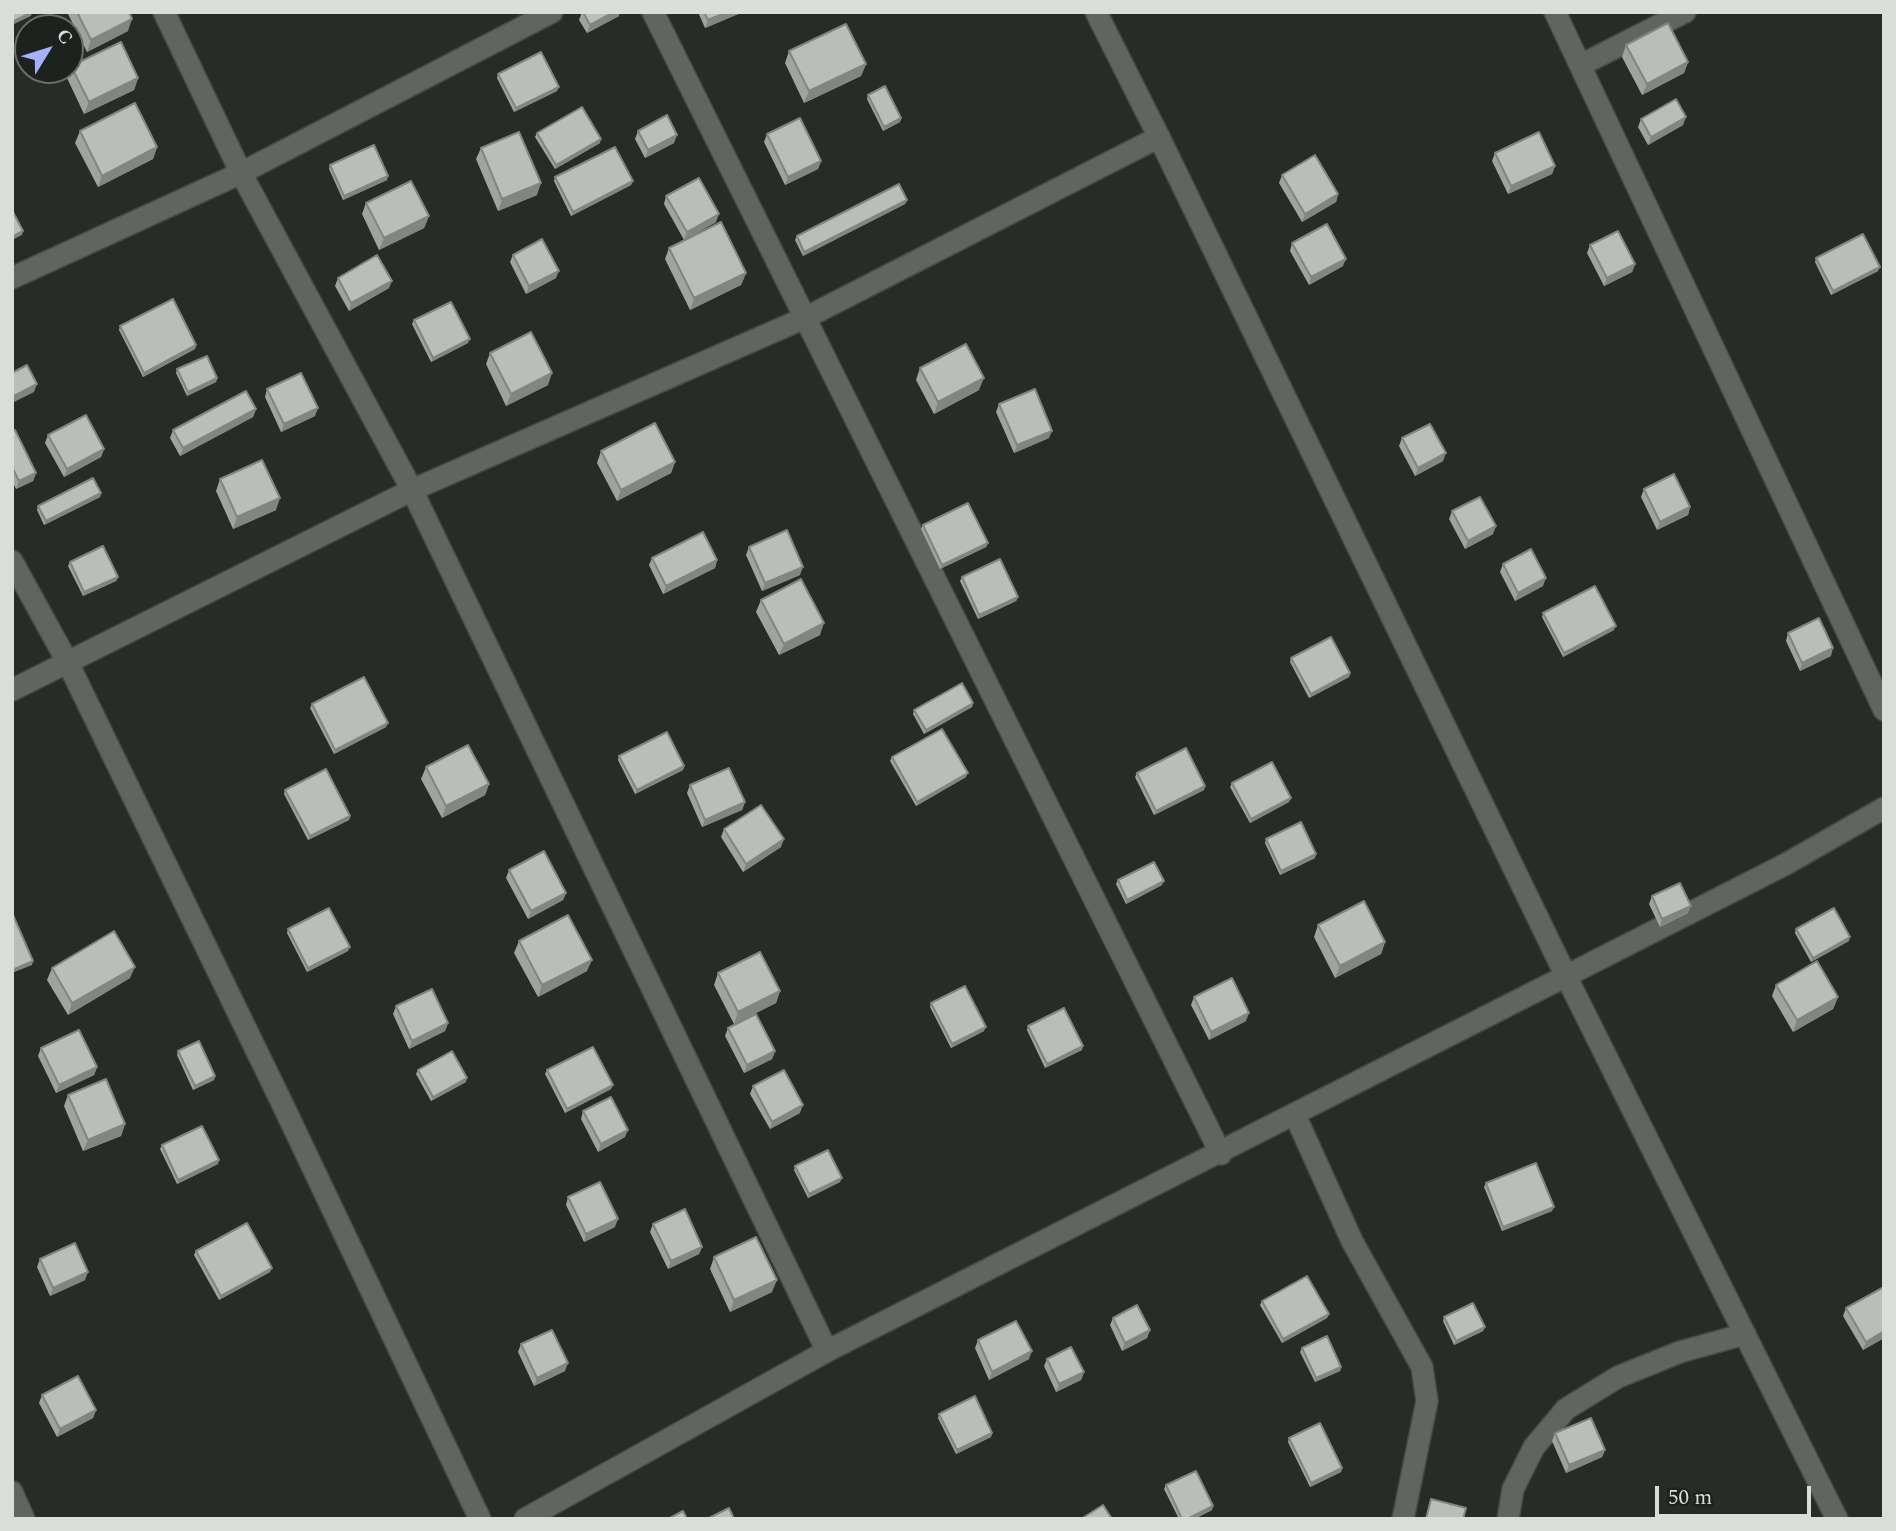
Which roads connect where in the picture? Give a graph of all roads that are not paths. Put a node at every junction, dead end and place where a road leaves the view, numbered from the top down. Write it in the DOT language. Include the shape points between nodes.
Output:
graph roads {
  1 [pos="164,12"];
  2 [pos="552,12"];
  3 [pos="653,12"];
  4 [pos="1096,12"];
  5 [pos="1555,12"];
  6 [pos="1685,12"];
  7 [pos="1581,65"];
  8 [pos="1159,137"];
  9 [pos="242,173"];
  10 [pos="12,278"];
  11 [pos="807,317"];
  12 [pos="412,491"];
  13 [pos="12,561"];
  14 [pos="68,663"];
  15 [pos="12,690"];
  16 [pos="1884,710"];
  17 [pos="1884,808"];
  18 [pos="1566,976"];
  19 [pos="1295,1115"];
  20 [pos="1221,1154"];
  21 [pos="1745,1334"];
  22 [pos="827,1352"];
  23 [pos="12,1492"];
  24 [pos="24,1519"];
  25 [pos="480,1519"];
  26 [pos="525,1519"];
  27 [pos="1403,1519"];
  28 [pos="1507,1519"];
  29 [pos="1838,1519"];
  1 -- 9 [label="street"];
  2 -- 9 [label="street"];
  3 -- 11 [label="street"];
  4 -- 8 [label="street"];
  5 -- 7 [label="street"];
  6 -- 7 [label="street"];
  7 -- 16 [label="street"];
  8 -- 11 [label="street"];
  8 -- 18 [label="street"];
  9 -- 10 [label="street"];
  9 -- 12 [label="street"];
  11 -- 12 [label="street"];
  11 -- 20 [label="street"];
  12 -- 14 [label="street"];
  12 -- 22 [label="street"];
  13 -- 14 [label="street"];
  14 -- 15 [label="street"];
  14 -- 25 [label="street"];
  17 -- 18 [label="street" via="1786,864"];
  18 -- 19 [label="street"];
  18 -- 21 [label="street"];
  19 -- 20 [label="street"];
  19 -- 27 [label="street" via="1352,1241 1422,1367 1427,1401"];
  20 -- 22 [label="street"];
  21 -- 28 [label="street" via="1680,1352 1618,1377 1566,1409 1534,1447 1513,1489"];
  21 -- 29 [label="street"];
  22 -- 26 [label="street"];
  23 -- 24 [label="street"];
}
